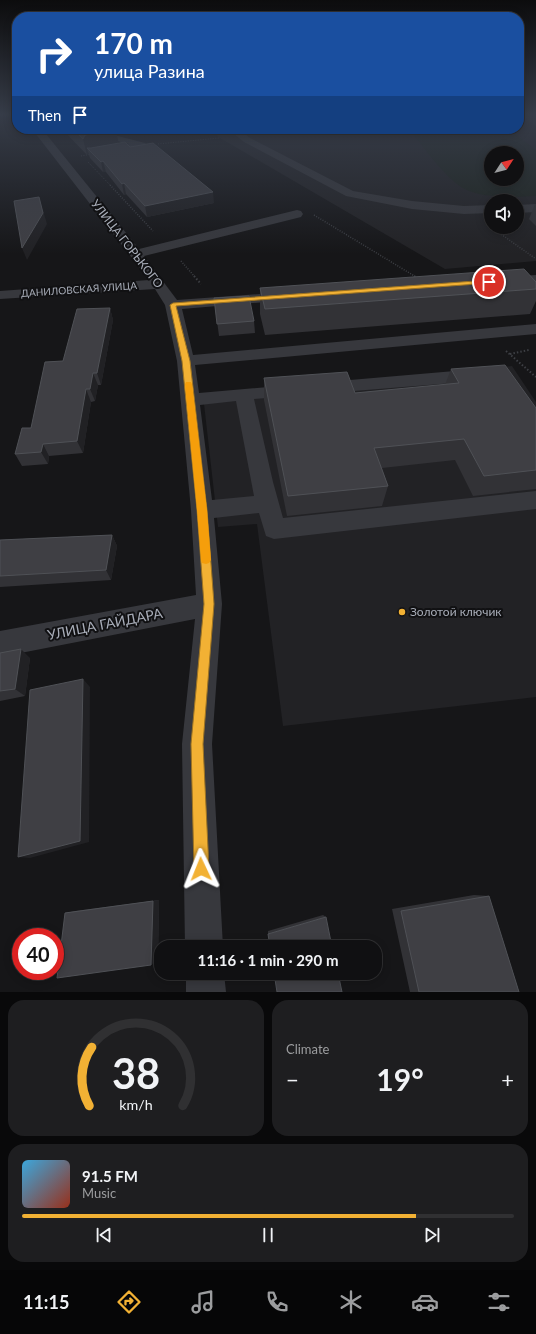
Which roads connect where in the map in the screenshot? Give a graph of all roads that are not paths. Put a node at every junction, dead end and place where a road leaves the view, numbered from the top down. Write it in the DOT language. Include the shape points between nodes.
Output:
graph roads {
  1 [pos="62,161"];
  2 [pos="288,161"];
  3 [pos="536,208"];
  4 [pos="484,209"];
  5 [pos="524,209"];
  6 [pos="297,214"];
  7 [pos="135,254"];
  8 [pos="536,279"];
  9 [pos="486,282"];
  10 [pos="159,284"];
  11 [pos="0,295"];
  12 [pos="305,295"];
  13 [pos="173,305"];
  14 [pos="536,329"];
  15 [pos="186,361"];
  16 [pos="498,374"];
  17 [pos="244,394"];
  18 [pos="190,400"];
  19 [pos="536,500"];
  20 [pos="268,503"];
  21 [pos="202,510"];
  22 [pos="209,604"];
  23 [pos="0,644"];
  24 [pos="204,940"];
  25 [pos="205,980"];
  26 [pos="206,992"];
  1 -- 7 [label="street, УЛИЦА ГОРЬКОГО"];
  2 -- 4 [label="street" via="350,194 412,205"];
  3 -- 5 [label="street"];
  6 -- 7 [label="street"];
  7 -- 10 [label="street, УЛИЦА ГОРЬКОГО"];
  8 -- 9 [label="street"];
  10 -- 11 [label="street, ДАНИЛОВСКАЯ УЛИЦА"];
  10 -- 13 [label="street, УЛИЦА ГОРЬКОГО"];
  12 -- 13 [label="street"];
  13 -- 15 [label="street, УЛИЦА ГОРЬКОГО"];
  14 -- 15 [label="street"];
  15 -- 18 [label="street, УЛИЦА ГОРЬКОГО"];
  16 -- 17 [label="street"];
  17 -- 18 [label="street"];
  17 -- 20 [label="street"];
  18 -- 21 [label="street, УЛИЦА ГОРЬКОГО"];
  19 -- 20 [label="street" via="274,529"];
  20 -- 21 [label="street"];
  21 -- 22 [label="street, УЛИЦА ГОРЬКОГО"];
  22 -- 23 [label="street, УЛИЦА ГАЙДАРА"];
  22 -- 24 [label="street, УЛИЦА ГОРЬКОГО" via="197,744"];
  25 -- 26 [label="street"];
}
